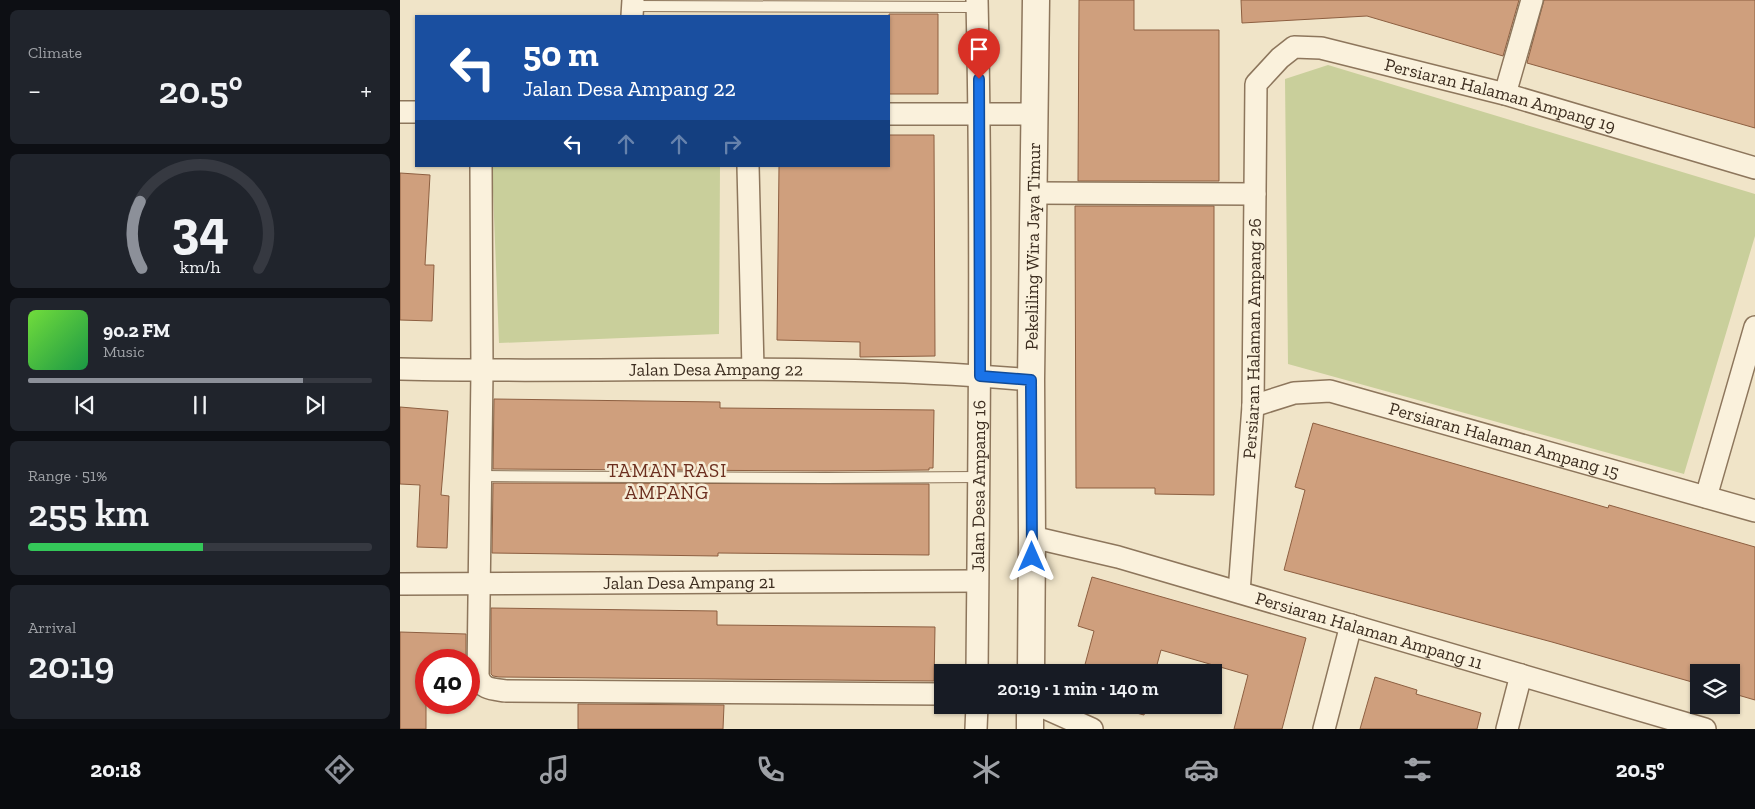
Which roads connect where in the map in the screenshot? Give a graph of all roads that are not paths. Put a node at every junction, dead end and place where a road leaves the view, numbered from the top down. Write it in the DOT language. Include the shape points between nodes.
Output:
graph roads {
  1 [pos="1036,0"];
  2 [pos="1532,0"];
  3 [pos="977,4"];
  4 [pos="633,8"];
  5 [pos="1256,84"];
  6 [pos="1505,94"];
  7 [pos="400,112"];
  8 [pos="415,112"];
  9 [pos="890,114"];
  10 [pos="1035,114"];
  11 [pos="979,115"];
  12 [pos="480,167"];
  13 [pos="748,167"];
  14 [pos="1755,168"];
  15 [pos="1034,193"];
  16 [pos="1255,194"];
  17 [pos="1755,327"];
  18 [pos="400,369"];
  19 [pos="753,369"];
  20 [pos="482,371"];
  21 [pos="980,376"];
  22 [pos="1031,380"];
  23 [pos="1253,406"];
  24 [pos="481,476"];
  25 [pos="979,477"];
  26 [pos="1706,496"];
  27 [pos="1755,511"];
  28 [pos="1032,537"];
  29 [pos="978,581"];
  30 [pos="400,584"];
  31 [pos="480,584"];
  32 [pos="1239,592"];
  33 [pos="1351,625"];
  34 [pos="977,664"];
  35 [pos="1031,664"];
  36 [pos="1521,675"];
  37 [pos="934,694"];
  38 [pos="977,714"];
  39 [pos="1030,714"];
  40 [pos="1058,714"];
  41 [pos="1699,728"];
  42 [pos="976,729"];
  43 [pos="1030,729"];
  44 [pos="1092,729"];
  45 [pos="1324,729"];
  46 [pos="1507,729"];
  1 -- 10 [label="street, Pekeliling Wira Jaya Timur"];
  2 -- 6 [label="street"];
  3 -- 4 [label="lane"];
  3 -- 11 [label="street, Jalan Desa Ampang 16"];
  5 -- 6 [label="street, Persiaran Halaman Ampang 19" via="1294,47 1321,48"];
  5 -- 16 [label="street, Persiaran Halaman Ampang 26"];
  6 -- 14 [label="street, Persiaran Halaman Ampang 19"];
  7 -- 8 [label="street"];
  9 -- 11 [label="street"];
  10 -- 11 [label="street"];
  10 -- 15 [label="street, Pekeliling Wira Jaya Timur"];
  11 -- 21 [label="street, Jalan Desa Ampang 16"];
  12 -- 20 [label="street"];
  13 -- 19 [label="street"];
  15 -- 16 [label="street"];
  15 -- 22 [label="street, Pekeliling Wira Jaya Timur"];
  16 -- 23 [label="street, Persiaran Halaman Ampang 26"];
  17 -- 26 [label="street"];
  18 -- 20 [label="street, Jalan Desa Ampang 22"];
  19 -- 20 [label="street, Jalan Desa Ampang 22"];
  19 -- 21 [label="street, Jalan Desa Ampang 22"];
  20 -- 24 [label="street"];
  21 -- 22 [label="street, Jalan Desa Ampang 22"];
  21 -- 25 [label="street, Jalan Desa Ampang 16"];
  22 -- 28 [label="street, Pekeliling Wira Jaya Timur"];
  23 -- 26 [label="street, Persiaran Halaman Ampang 15" via="1294,393 1330,391"];
  23 -- 32 [label="street, Persiaran Halaman Ampang 26"];
  24 -- 25 [label="lane"];
  24 -- 31 [label="street"];
  25 -- 29 [label="street, Jalan Desa Ampang 16"];
  26 -- 27 [label="street, Persiaran Halaman Ampang 15"];
  28 -- 32 [label="street, Persiaran Halaman Ampang 11" via="1118,557"];
  28 -- 35 [label="street, Pekeliling Wira Jaya Timur"];
  29 -- 31 [label="street, Jalan Desa Ampang 21"];
  29 -- 34 [label="street, Jalan Desa Ampang 16"];
  30 -- 31 [label="street, Jalan Desa Ampang 21"];
  31 -- 37 [label="street" via="478,676 486,688 506,691"];
  32 -- 33 [label="street, Persiaran Halaman Ampang 11"];
  33 -- 36 [label="street, Persiaran Halaman Ampang 11"];
  33 -- 45 [label="street"];
  36 -- 41 [label="street, Persiaran Halaman Ampang 11"];
  36 -- 46 [label="street"];
  38 -- 42 [label="street"];
  39 -- 43 [label="street"];
  40 -- 44 [label="street"];
}
